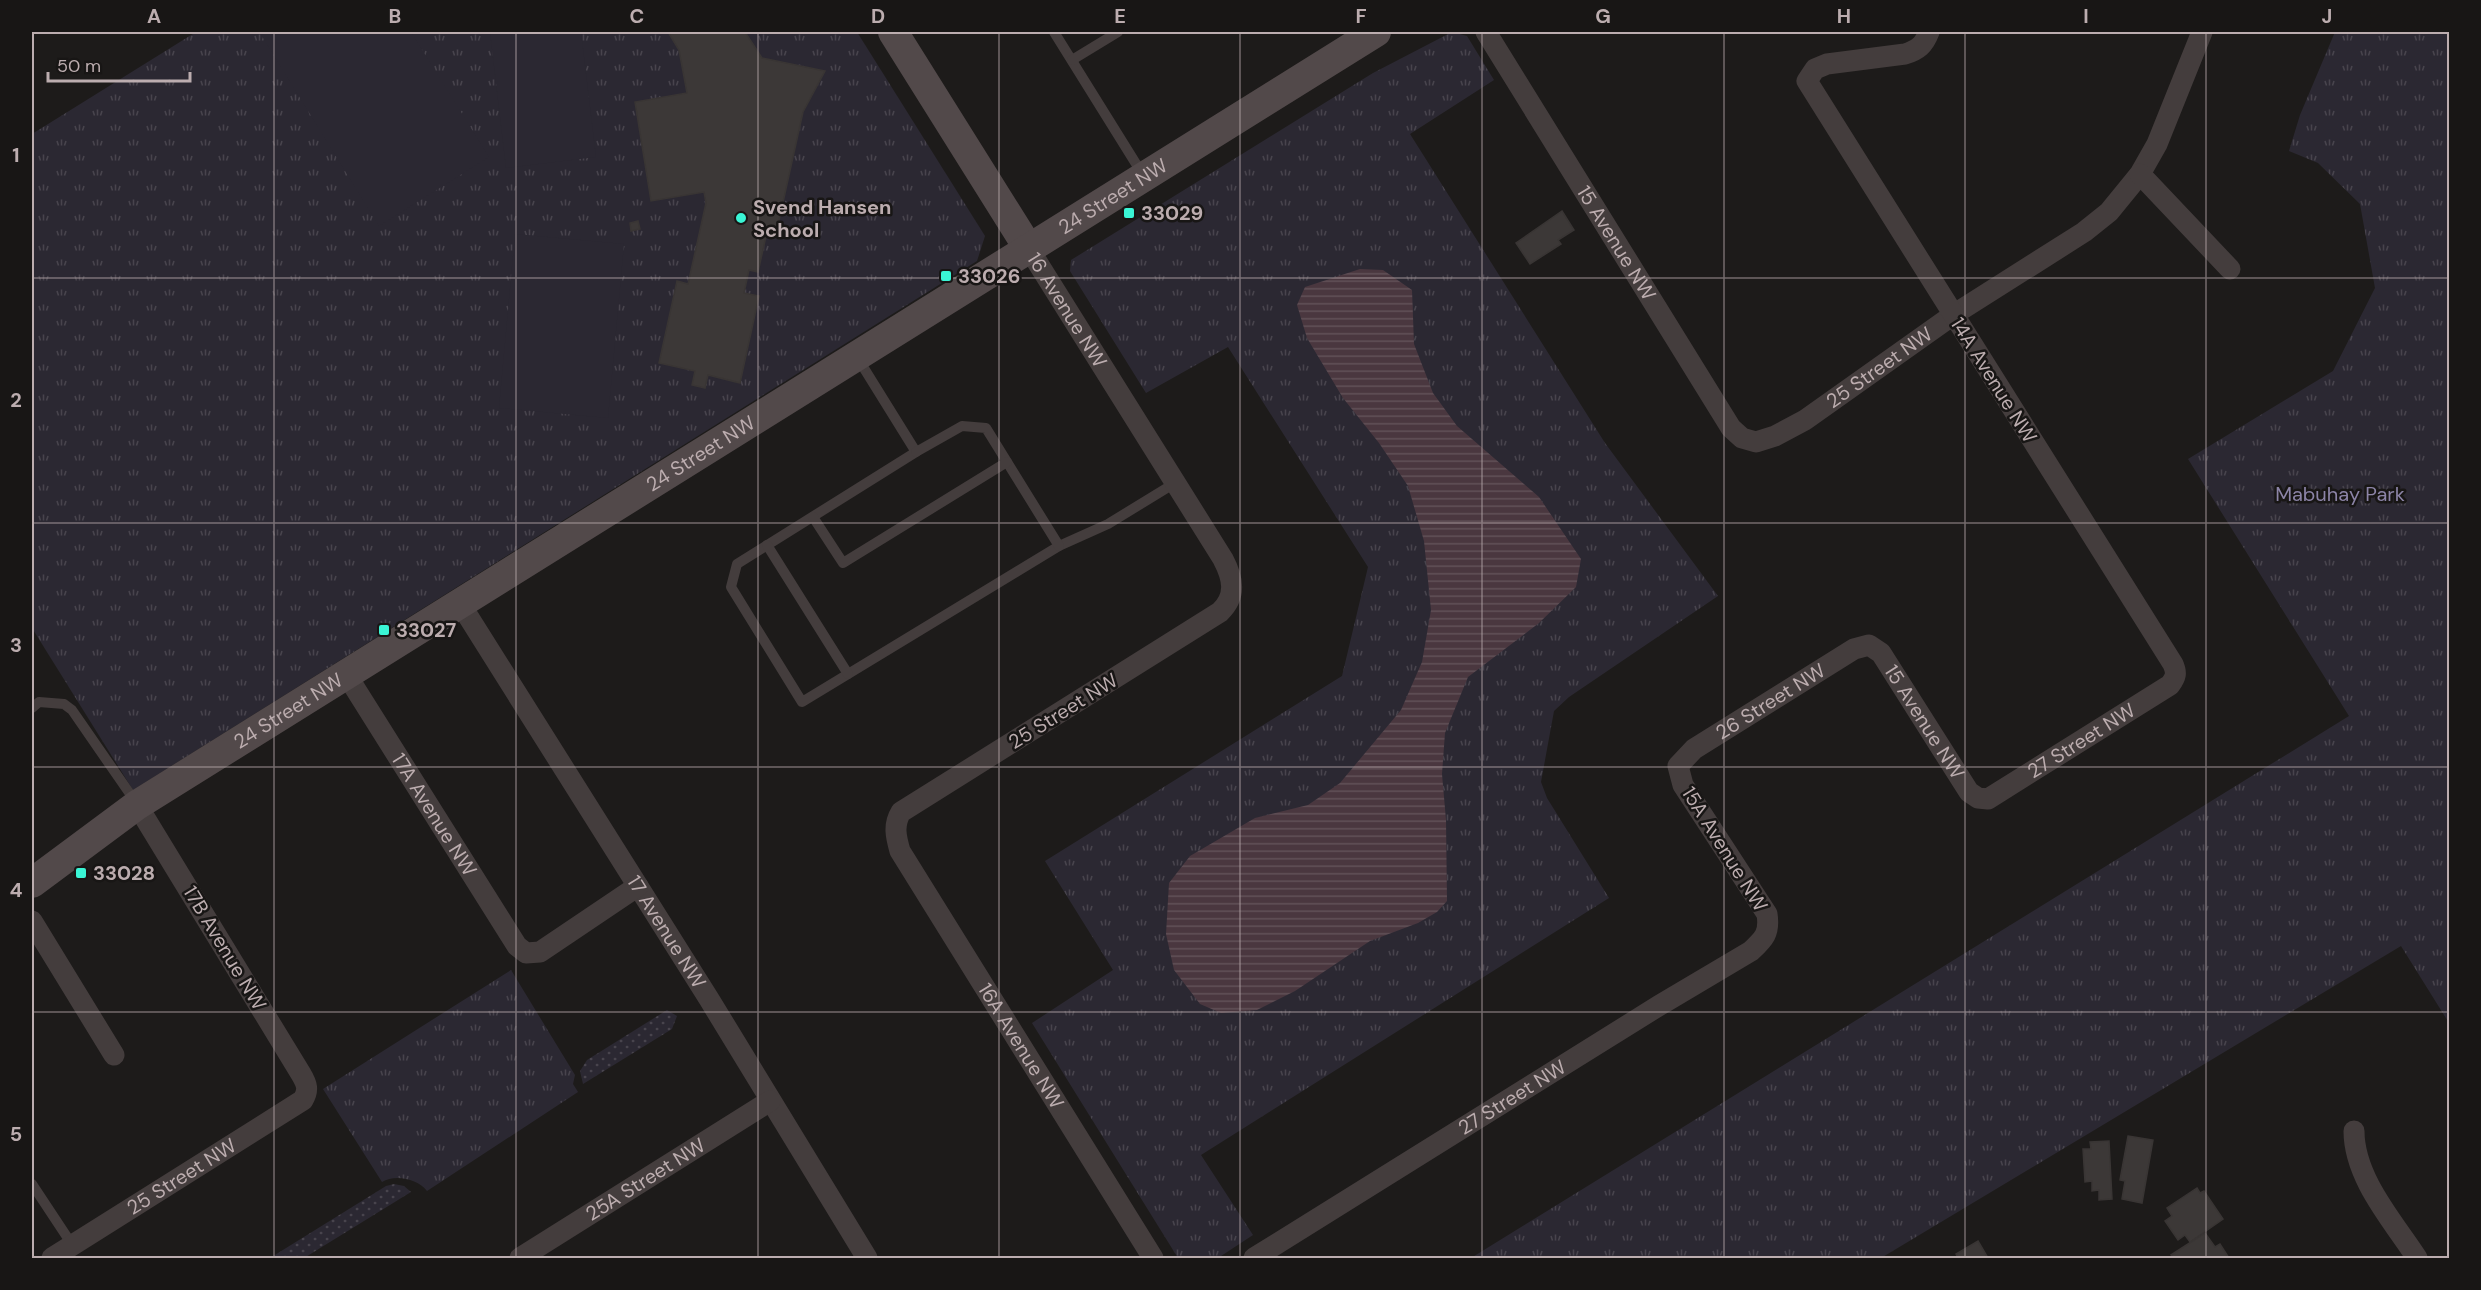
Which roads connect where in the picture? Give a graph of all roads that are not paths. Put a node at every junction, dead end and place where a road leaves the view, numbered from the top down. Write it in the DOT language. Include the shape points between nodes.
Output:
graph roads {
  1 [pos="894,32"];
  2 [pos="1053,32"];
  3 [pos="1118,32"];
  4 [pos="1376,32"];
  5 [pos="1486,32"];
  6 [pos="1929,32"];
  7 [pos="2202,32"];
  8 [pos="1072,60"];
  9 [pos="2140,174"];
  10 [pos="1144,178"];
  11 [pos="1029,249"];
  12 [pos="2230,269"];
  13 [pos="1953,315"];
  14 [pos="857,357"];
  15 [pos="1756,442"];
  16 [pos="916,452"];
  17 [pos="1007,462"];
  18 [pos="1175,483"];
  19 [pos="813,517"];
  20 [pos="767,545"];
  21 [pos="1059,546"];
  22 [pos="1232,591"];
  23 [pos="461,605"];
  24 [pos="1869,645"];
  25 [pos="2177,672"];
  26 [pos="346,674"];
  27 [pos="848,674"];
  28 [pos="32,708"];
  29 [pos="1678,766"];
  30 [pos="1978,798"];
  31 [pos="137,805"];
  32 [pos="896,830"];
  33 [pos="32,883"];
  34 [pos="638,886"];
  35 [pos="32,921"];
  36 [pos="1768,933"];
  37 [pos="114,1055"];
  38 [pos="307,1093"];
  39 [pos="770,1101"];
  40 [pos="2354,1131"];
  41 [pos="32,1184"];
  42 [pos="73,1246"];
  43 [pos="52,1258"];
  44 [pos="520,1258"];
  45 [pos="867,1258"];
  46 [pos="1153,1258"];
  47 [pos="1254,1258"];
  48 [pos="2417,1258"];
  1 -- 11 [label="street, 16 Avenue NW"];
  2 -- 8 [label="lane"];
  3 -- 8 [label="lane"];
  4 -- 10 [label="street, 24 Street NW"];
  5 -- 15 [label="street, 15 Avenue NW" via="1731,428 1742,438"];
  6 -- 13 [label="street, 14A Avenue NW" via="1917,50 1815,69 1807,81"];
  7 -- 9 [label="street, 25 Street NW" via="2157,144"];
  8 -- 10 [label="lane"];
  9 -- 12 [label="street"];
  9 -- 13 [label="street, 25 Street NW" via="2109,212 2084,232"];
  10 -- 11 [label="street, 24 Street NW"];
  11 -- 14 [label="street, 24 Street NW"];
  11 -- 18 [label="street, 16 Avenue NW"];
  13 -- 15 [label="street, 25 Street NW" via="1805,420"];
  13 -- 25 [label="street, 14A Avenue NW"];
  14 -- 16 [label="lane"];
  14 -- 23 [label="street, 24 Street NW"];
  16 -- 17 [label="lane" via="962,426 986,428"];
  16 -- 19 [label="lane"];
  17 -- 19 [label="lane" via="843,563"];
  17 -- 21 [label="lane"];
  18 -- 21 [label="lane" via="1108,524"];
  18 -- 22 [label="street, 16 Avenue NW" via="1230,571"];
  19 -- 20 [label="lane"];
  20 -- 27 [label="lane"];
  20 -- 27 [label="lane" via="737,564 731,587 802,702"];
  21 -- 27 [label="lane"];
  22 -- 32 [label="street, 25 Street NW" via="1220,612 901,812"];
  23 -- 26 [label="street, 24 Street NW"];
  23 -- 34 [label="street, 17 Avenue NW"];
  24 -- 29 [label="street, 26 Street NW" via="1854,649 1694,749"];
  24 -- 30 [label="street, 15 Avenue NW" via="1881,653 1961,782"];
  25 -- 30 [label="street, 27 Street NW" via="2170,685 2002,791 1988,799"];
  26 -- 31 [label="street, 24 Street NW"];
  26 -- 34 [label="street, 17A Avenue NW" via="517,946 526,953 540,952"];
  28 -- 31 [label="lane" via="39,702 64,704 72,710"];
  29 -- 36 [label="street, 15A Avenue NW" via="1683,785 1767,914"];
  31 -- 33 [label="street, 24 Street NW"];
  31 -- 38 [label="street, 17B Avenue NW" via="301,1074"];
  32 -- 46 [label="street, 16A Avenue NW" via="906,861"];
  34 -- 39 [label="street, 17 Avenue NW"];
  35 -- 37 [label="street"];
  36 -- 47 [label="street, 27 Street NW" via="1751,951"];
  38 -- 42 [label="street, 25 Street NW" via="303,1100"];
  39 -- 44 [label="street, 25A Street NW"];
  39 -- 45 [label="street, 17 Avenue NW"];
  40 -- 48 [label="street" via="2354,1149 2363,1174"];
  41 -- 42 [label="lane"];
  42 -- 43 [label="street, 25 Street NW"];
}
